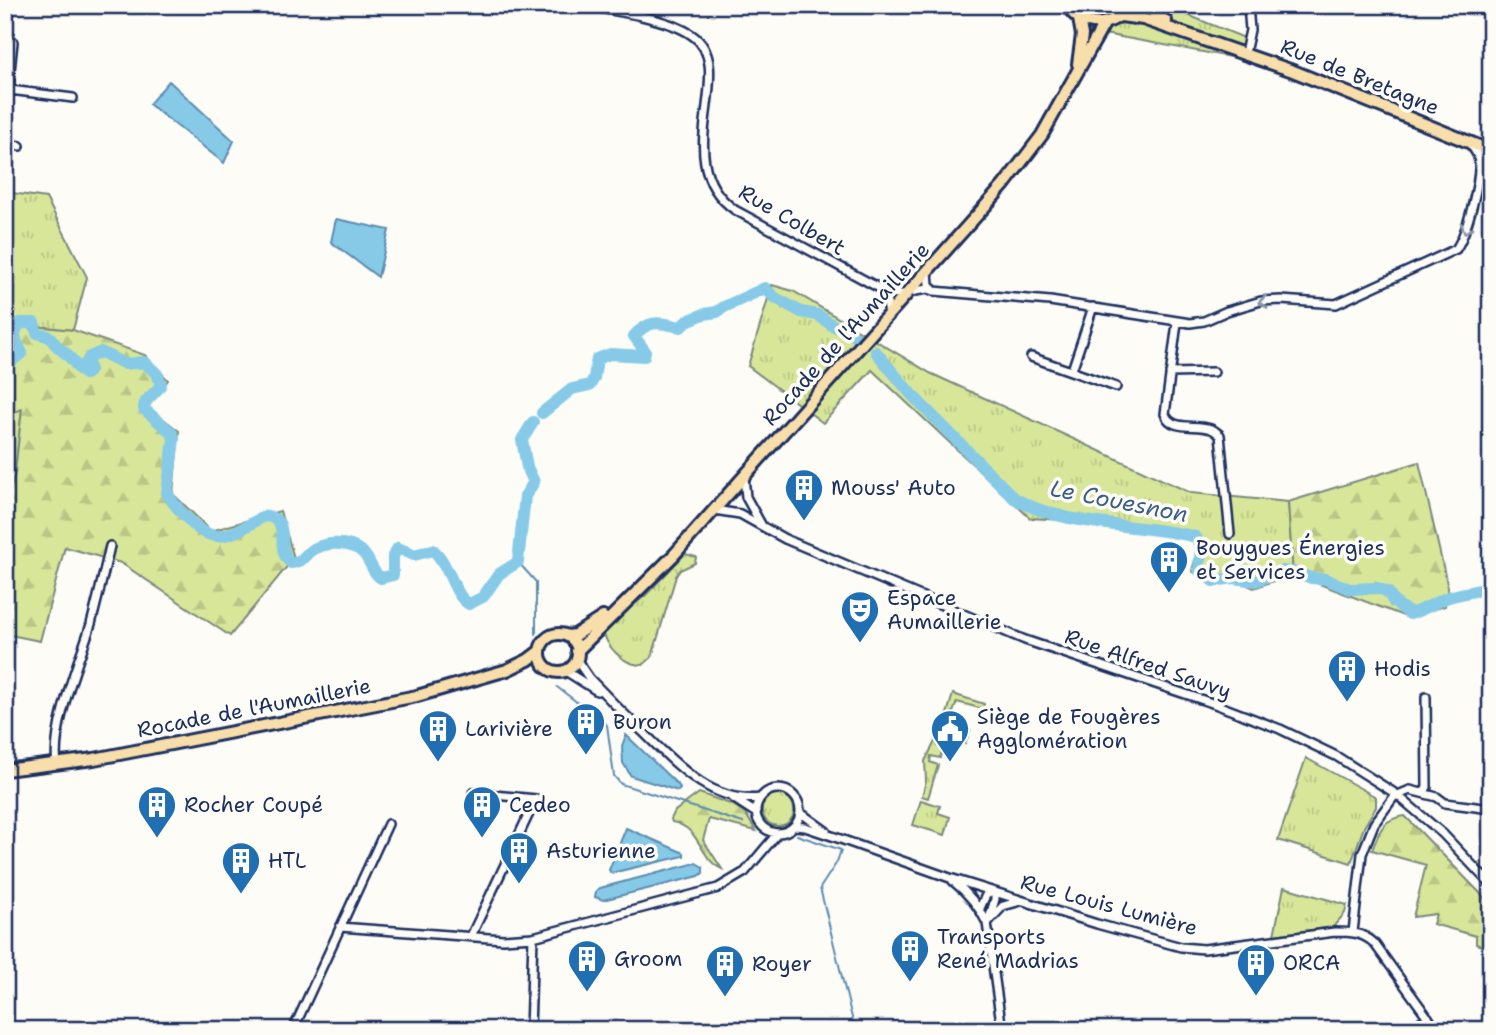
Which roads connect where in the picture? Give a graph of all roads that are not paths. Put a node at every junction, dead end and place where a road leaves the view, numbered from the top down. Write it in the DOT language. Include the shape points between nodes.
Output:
graph roads {
  1 [pos="579,5"];
  2 [pos="1067,5"];
  3 [pos="1129,5"];
  4 [pos="1143,5"];
  5 [pos="1248,5"];
  6 [pos="601,7"];
  7 [pos="1121,16"];
  8 [pos="1079,19"];
  9 [pos="1104,24"];
  10 [pos="13,42"];
  11 [pos="1213,43"];
  12 [pos="1245,53"];
  13 [pos="8,70"];
  14 [pos="1076,73"];
  15 [pos="10,90"];
  16 [pos="73,98"];
  17 [pos="6,105"];
  18 [pos="1468,141"];
  19 [pos="5,144"];
  20 [pos="20,146"];
  21 [pos="1490,150"];
  22 [pos="928,271"];
  23 [pos="881,289"];
  24 [pos="934,291"];
  25 [pos="908,293"];
  26 [pos="1093,307"];
  27 [pos="889,314"];
  28 [pos="1177,323"];
  29 [pos="1031,358"];
  30 [pos="1072,370"];
  31 [pos="1214,372"];
  32 [pos="1170,373"];
  33 [pos="1116,387"];
  34 [pos="744,477"];
  35 [pos="713,510"];
  36 [pos="762,527"];
  37 [pos="1230,534"];
  38 [pos="110,546"];
  39 [pos="623,604"];
  40 [pos="568,636"];
  41 [pos="540,651"];
  42 [pos="577,655"];
  43 [pos="546,667"];
  44 [pos="507,670"];
  45 [pos="564,670"];
  46 [pos="607,697"];
  47 [pos="1426,698"];
  48 [pos="57,765"];
  49 [pos="5,770"];
  50 [pos="473,793"];
  51 [pos="1423,793"];
  52 [pos="727,794"];
  53 [pos="1397,794"];
  54 [pos="760,798"];
  55 [pos="1491,810"];
  56 [pos="755,813"];
  57 [pos="801,813"];
  58 [pos="388,824"];
  59 [pos="795,826"];
  60 [pos="762,828"];
  61 [pos="777,834"];
  62 [pos="832,836"];
  63 [pos="761,851"];
  64 [pos="950,878"];
  65 [pos="1491,885"];
  66 [pos="993,892"];
  67 [pos="1023,901"];
  68 [pos="980,908"];
  69 [pos="987,923"];
  70 [pos="340,927"];
  71 [pos="1353,932"];
  72 [pos="471,936"];
  73 [pos="533,937"];
  74 [pos="1428,1017"];
  75 [pos="293,1030"];
  76 [pos="530,1030"];
  77 [pos="1002,1030"];
  78 [pos="1390,1030"];
  79 [pos="1437,1030"];
  1 -- 6 [label="street, Rue Colbert"];
  2 -- 8 [label="main road"];
  3 -- 7 [label="main road"];
  4 -- 11 [label="main road, Rue de Bretagne" via="1152,14"];
  5 -- 12 [label="street" via="1250,30"];
  6 -- 23 [label="street, Rue Colbert" via="674,26 705,49 710,72 703,158 710,181 726,204"];
  7 -- 9 [label="main road"];
  7 -- 11 [label="main road, Rue de Bretagne"];
  8 -- 9 [label="main road"];
  8 -- 14 [label="main road, Rocade de l'Aumaillerie" via="1082,35"];
  9 -- 14 [label="main road, Rocade de l'Aumaillerie"];
  10 -- 13 [label="street"];
  11 -- 12 [label="main road, Rue de Bretagne"];
  12 -- 18 [label="main road, Rue de Bretagne"];
  13 -- 15 [label="street"];
  14 -- 22 [label="main road, Rocade de l'Aumaillerie" via="1026,159"];
  15 -- 16 [label="street"];
  15 -- 17 [label="street"];
  18 -- 21 [label="main road, Rue de Bretagne"];
  18 -- 28 [label="street, Rue Colbert, one-way" via="1480,166 1470,219 1456,248 1336,304 1271,301 1204,321"];
  19 -- 20 [label="street"];
  22 -- 24 [label="street"];
  22 -- 25 [label="main road, Rocade de l'Aumaillerie"];
  23 -- 25 [label="street, Rue Colbert"];
  23 -- 27 [label="street"];
  24 -- 25 [label="street, Rue Colbert"];
  24 -- 26 [label="street, Rue Colbert"];
  25 -- 27 [label="main road, Rocade de l'Aumaillerie"];
  26 -- 28 [label="street, Rue Colbert"];
  26 -- 30 [label="street"];
  27 -- 34 [label="main road, Rocade de l'Aumaillerie"];
  28 -- 32 [label="street"];
  29 -- 30 [label="street"];
  30 -- 33 [label="street"];
  31 -- 32 [label="street"];
  32 -- 37 [label="street" via="1166,418 1179,425 1211,428 1220,435"];
  34 -- 35 [label="main road, Rocade de l'Aumaillerie"];
  34 -- 36 [label="street" via="746,496"];
  35 -- 36 [label="street, Rue Alfred Sauvy" via="740,514"];
  35 -- 39 [label="main road, Rocade de l'Aumaillerie"];
  36 -- 53 [label="street, Rue Alfred Sauvy" via="1025,640 1280,729 1336,756"];
  38 -- 48 [label="street" via="60,725"];
  39 -- 40 [label="main road, Rocade de l'Aumaillerie"];
  39 -- 42 [label="main road, Rocade de l'Aumaillerie"];
  40 -- 41 [label="main road" via="550,636"];
  40 -- 42 [label="main road"];
  41 -- 43 [label="main road"];
  41 -- 44 [label="main road, Rocade de l'Aumaillerie"];
  42 -- 45 [label="main road"];
  42 -- 46 [label="street" via="589,678"];
  43 -- 44 [label="main road, Rocade de l'Aumaillerie"];
  43 -- 45 [label="main road"];
  44 -- 48 [label="main road, Rocade de l'Aumaillerie" via="417,696"];
  45 -- 46 [label="street"];
  46 -- 52 [label="street" via="691,777"];
  47 -- 51 [label="street" via="1427,787"];
  48 -- 49 [label="main road, Rocade de l'Aumaillerie"];
  50 -- 72 [label="street" via="536,799"];
  51 -- 53 [label="street"];
  51 -- 55 [label="street" via="1445,803"];
  52 -- 54 [label="street"];
  52 -- 56 [label="street"];
  53 -- 65 [label="street, Rue Alfred Sauvy"];
  53 -- 71 [label="street" via="1374,824 1362,854"];
  54 -- 56 [label="street"];
  54 -- 57 [label="street" via="771,790 785,790 797,799"];
  56 -- 60 [label="street"];
  57 -- 59 [label="street"];
  57 -- 62 [label="street, Rue Louis Lumière"];
  58 -- 70 [label="street"];
  59 -- 61 [label="street"];
  59 -- 62 [label="street, Rue Louis Lumière"];
  60 -- 61 [label="street"];
  60 -- 63 [label="street"];
  61 -- 63 [label="street"];
  62 -- 64 [label="street, Rue Louis Lumière"];
  63 -- 73 [label="street" via="745,872 718,888"];
  64 -- 66 [label="street, Rue Louis Lumière"];
  64 -- 68 [label="street"];
  66 -- 67 [label="street, Rue Louis Lumière"];
  66 -- 68 [label="street" via="986,895"];
  66 -- 69 [label="street"];
  67 -- 69 [label="street" via="1003,906"];
  67 -- 71 [label="street, Rue Louis Lumière" via="1181,947 1204,949"];
  68 -- 69 [label="street"];
  69 -- 77 [label="street"];
  70 -- 72 [label="street"];
  70 -- 75 [label="street"];
  71 -- 74 [label="street" via="1374,943"];
  72 -- 73 [label="street"];
  73 -- 76 [label="street"];
  74 -- 78 [label="street"];
  74 -- 79 [label="street"];
}
